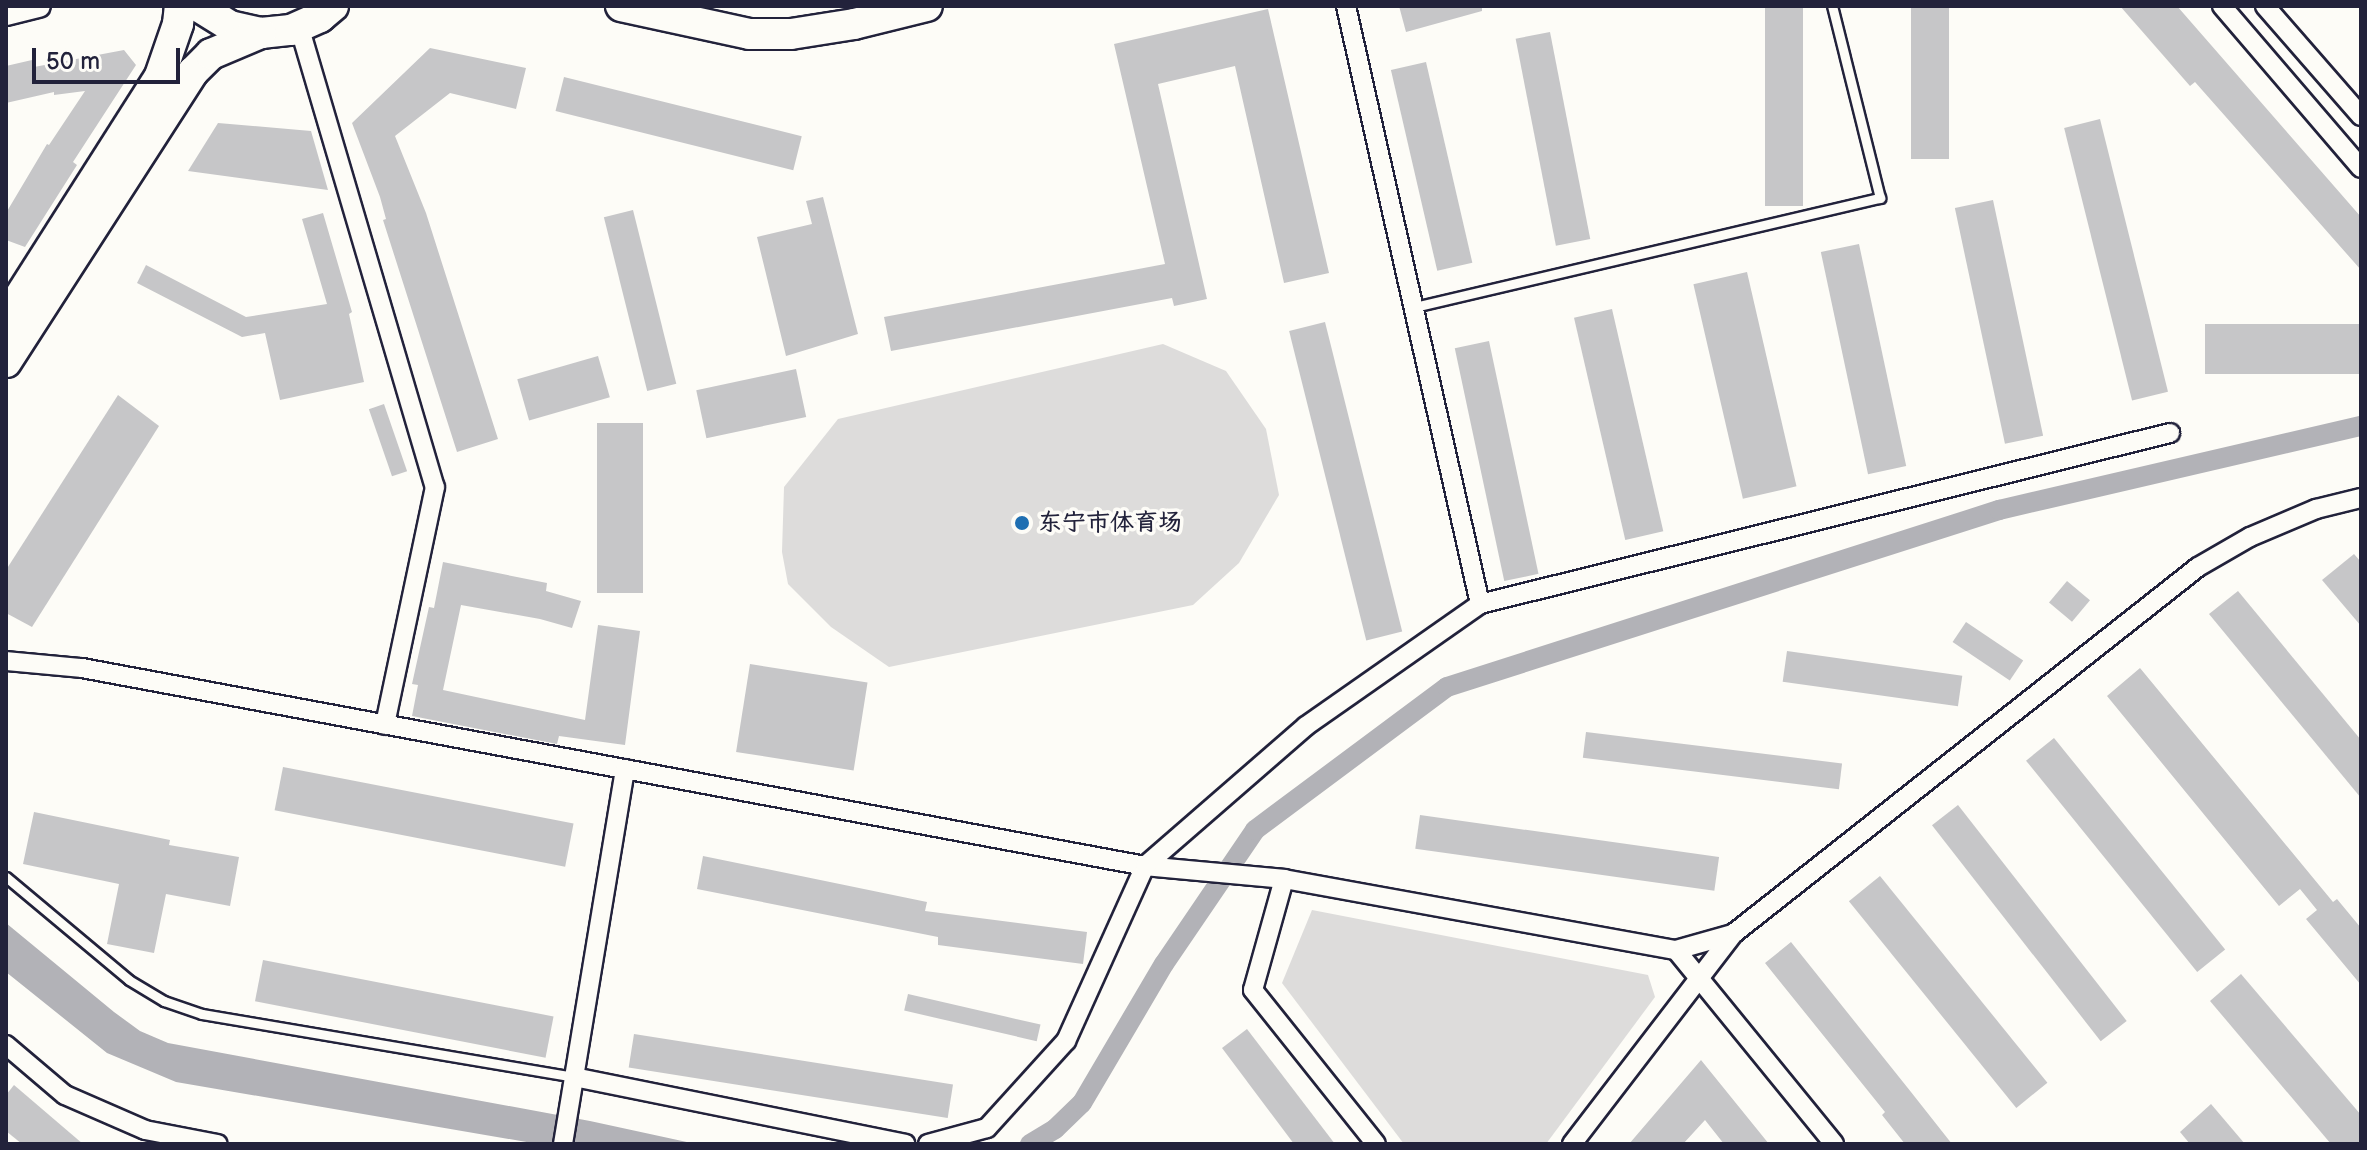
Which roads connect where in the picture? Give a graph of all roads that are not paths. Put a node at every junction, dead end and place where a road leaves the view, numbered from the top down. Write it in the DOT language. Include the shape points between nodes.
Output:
graph roads {
  1 [pos="39,6"];
  2 [pos="180,6"];
  3 [pos="198,6"];
  4 [pos="333,6"];
  5 [pos="621,6"];
  6 [pos="927,6"];
  7 [pos="1346,6"];
  8 [pos="1832,6"];
  9 [pos="2222,6"];
  10 [pos="2265,6"];
  11 [pos="6,14"];
  12 [pos="299,26"];
  13 [pos="261,33"];
  14 [pos="2361,116"];
  15 [pos="2361,168"];
  16 [pos="1414,307"];
  17 [pos="6,318"];
  18 [pos="9,352"];
  19 [pos="2170,433"];
  20 [pos="2361,498"];
  21 [pos="1480,604"];
  22 [pos="6,661"];
  23 [pos="385,725"];
  24 [pos="625,769"];
  25 [pos="1145,866"];
  26 [pos="6,877"];
  27 [pos="1279,879"];
  28 [pos="1733,934"];
  29 [pos="1676,950"];
  30 [pos="1698,978"];
  31 [pos="6,1045"];
  32 [pos="574,1077"];
  33 [pos="218,1144"];
  34 [pos="563,1144"];
  35 [pos="905,1144"];
  36 [pos="928,1144"];
  37 [pos="1376,1144"];
  38 [pos="1572,1144"];
  39 [pos="1834,1144"];
  1 -- 11 [label="street"];
  2 -- 17 [label="highway" via="160,76"];
  3 -- 13 [label="highway" via="230,26"];
  4 -- 12 [label="highway"];
  5 -- 6 [label="highway" via="749,34 791,34"];
  7 -- 16 [label="street"];
  8 -- 16 [label="lane" via="1880,198"];
  9 -- 15 [label="street"];
  10 -- 14 [label="street"];
  12 -- 13 [label="highway"];
  12 -- 23 [label="street" via="435,487"];
  13 -- 18 [label="highway" via="211,54 193,72"];
  16 -- 21 [label="street"];
  19 -- 21 [label="street"];
  20 -- 28 [label="street" via="2316,509 2198,567"];
  21 -- 25 [label="street" via="1306,726"];
  22 -- 23 [label="street" via="82,668"];
  23 -- 24 [label="street"];
  24 -- 25 [label="street"];
  24 -- 32 [label="street"];
  25 -- 27 [label="street"];
  25 -- 36 [label="street" via="1066,1041 987,1128"];
  26 -- 32 [label="lane" via="129,980 164,1001 202,1014"];
  27 -- 29 [label="street"];
  27 -- 37 [label="street" via="1253,990"];
  28 -- 29 [label="street"];
  28 -- 30 [label="street"];
  29 -- 30 [label="street"];
  30 -- 38 [label="street"];
  30 -- 39 [label="street"];
  31 -- 33 [label="street" via="65,1095 145,1130"];
  32 -- 34 [label="street"];
  32 -- 35 [label="street"];
}
